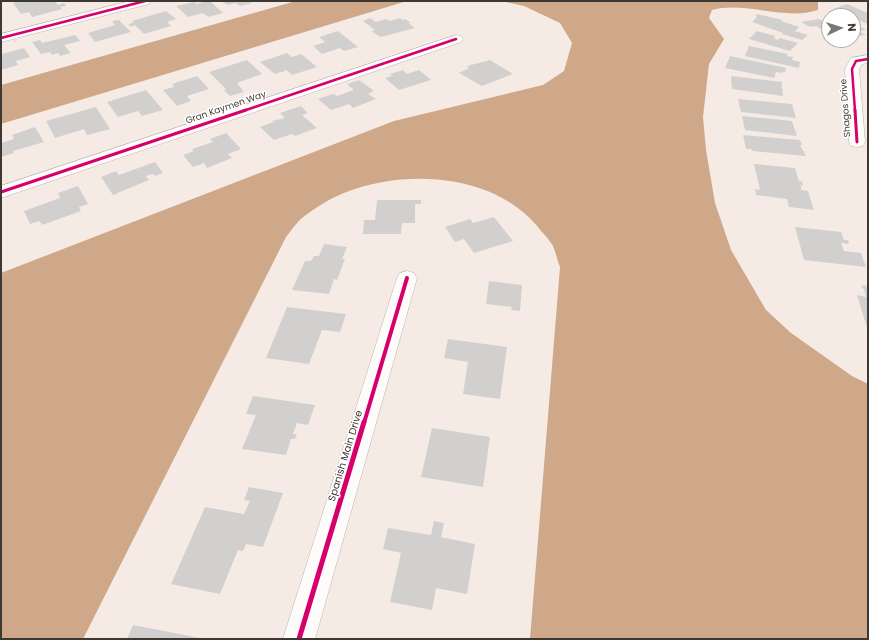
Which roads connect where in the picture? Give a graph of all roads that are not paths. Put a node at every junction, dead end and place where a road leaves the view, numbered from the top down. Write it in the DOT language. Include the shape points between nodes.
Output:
graph roads {
  1 [pos="145,1"];
  2 [pos="1,38"];
  3 [pos="456,39"];
  4 [pos="868,59"];
  5 [pos="856,142"];
  6 [pos="1,192"];
  7 [pos="407,278"];
  8 [pos="299,639"];
  1 -- 2 [label="street"];
  3 -- 6 [label="street, Gran Kaymen Way"];
  4 -- 5 [label="street, Shagos Drive" via="856,61 852,69"];
  7 -- 8 [label="street, Spanish Main Drive"];
}
